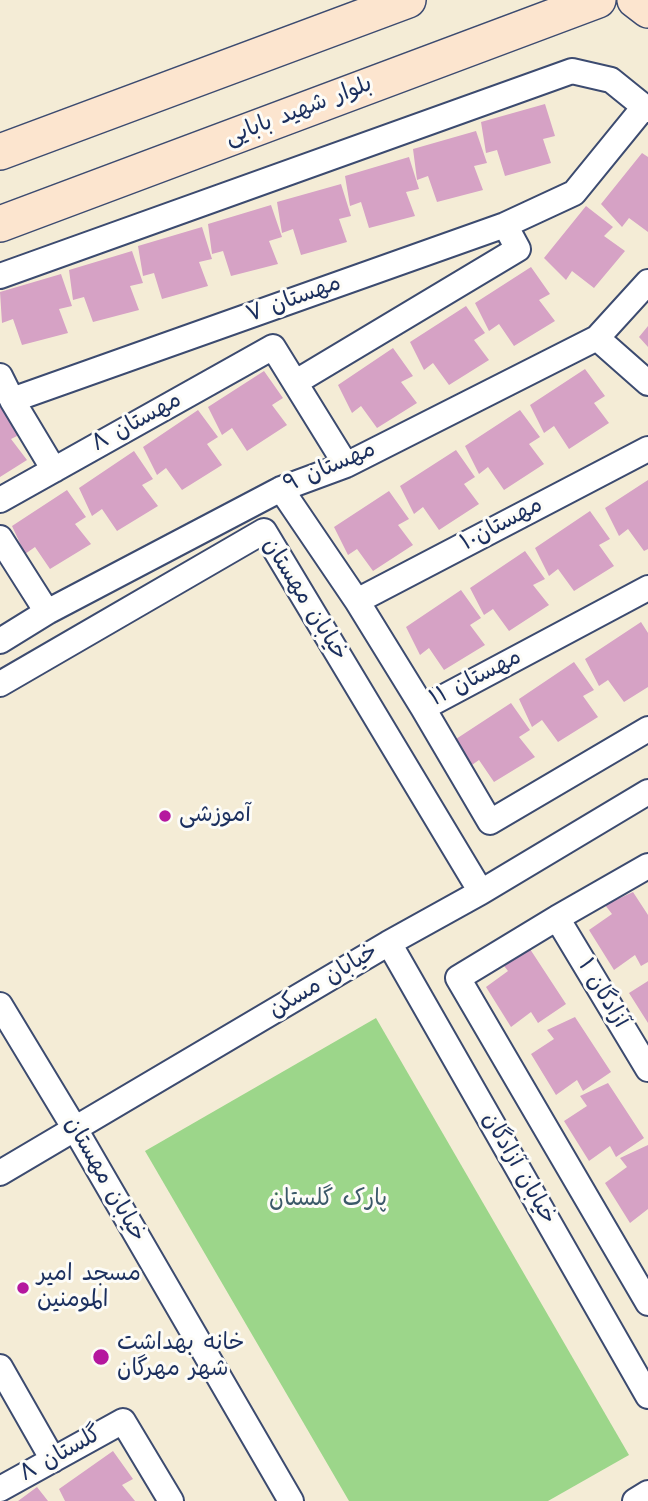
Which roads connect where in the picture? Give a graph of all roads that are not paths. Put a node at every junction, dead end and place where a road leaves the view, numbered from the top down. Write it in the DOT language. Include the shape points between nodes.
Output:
graph roads {
  1 [pos="408,0"];
  2 [pos="598,0"];
  3 [pos="635,0"];
  4 [pos="648,10"];
  5 [pos="646,108"];
  6 [pos="0,152"];
  7 [pos="0,224"];
  8 [pos="505,225"];
  9 [pos="0,276"];
  10 [pos="648,282"];
  11 [pos="597,338"];
  12 [pos="0,376"];
  13 [pos="296,382"];
  14 [pos="648,383"];
  15 [pos="12,400"];
  16 [pos="648,449"];
  17 [pos="346,465"];
  18 [pos="54,470"];
  19 [pos="281,489"];
  20 [pos="0,500"];
  21 [pos="264,531"];
  22 [pos="0,538"];
  23 [pos="648,588"];
  24 [pos="356,601"];
  25 [pos="47,612"];
  26 [pos="0,641"];
  27 [pos="0,684"];
  28 [pos="423,708"];
  29 [pos="648,729"];
  30 [pos="648,792"];
  31 [pos="648,866"];
  32 [pos="481,892"];
  33 [pos="557,918"];
  34 [pos="389,943"];
  35 [pos="0,1005"];
  36 [pos="648,1069"];
  37 [pos="75,1129"];
  38 [pos="0,1173"];
  39 [pos="648,1303"];
  40 [pos="0,1367"];
  41 [pos="648,1396"];
  42 [pos="53,1460"];
  43 [pos="0,1489"];
  44 [pos="648,1493"];
  45 [pos="171,1501"];
  46 [pos="292,1501"];
  47 [pos="635,1501"];
  1 -- 6 [label="main road"];
  2 -- 7 [label="main road, بلوار شهید بابایی"];
  3 -- 4 [label="main road"];
  5 -- 8 [label="street, مهستان ۷" via="574,193"];
  5 -- 9 [label="street" via="611,80 572,71"];
  8 -- 13 [label="street" via="518,249"];
  8 -- 15 [label="street, مهستان ۷"];
  10 -- 11 [label="street, مهستان ۹"];
  11 -- 14 [label="street"];
  11 -- 17 [label="street, مهستان ۹"];
  12 -- 15 [label="street"];
  13 -- 17 [label="street"];
  13 -- 18 [label="street, مهستان ۸" via="274,347"];
  15 -- 18 [label="street"];
  16 -- 24 [label="street, مهستان۱۰"];
  17 -- 19 [label="street, مهستان ۹"];
  18 -- 20 [label="street, مهستان ۸"];
  19 -- 21 [label="street"];
  19 -- 24 [label="street, مهستان ۱۱"];
  19 -- 25 [label="street, مهستان ۹"];
  21 -- 27 [label="street, خیابان مهستان"];
  21 -- 32 [label="street, خیابان مهستان"];
  22 -- 25 [label="street"];
  23 -- 28 [label="street, مهستان ۱۱"];
  24 -- 28 [label="street, مهستان ۱۱"];
  25 -- 26 [label="street, مهستان ۹"];
  28 -- 29 [label="street" via="490,822"];
  30 -- 32 [label="street, خیابان مسکن"];
  31 -- 33 [label="street"];
  32 -- 34 [label="street, خیابان مسکن"];
  33 -- 36 [label="street, آزادگان ۱"];
  33 -- 39 [label="street" via="458,978"];
  34 -- 37 [label="street, خیابان مسکن"];
  34 -- 41 [label="street, خیابان آزادگان"];
  35 -- 37 [label="street, خیابان مهستان"];
  37 -- 38 [label="street, خیابان مسکن"];
  37 -- 46 [label="street, خیابان مهستان"];
  40 -- 42 [label="street"];
  42 -- 43 [label="street, گلستان ۸"];
  42 -- 45 [label="street, گلستان ۸" via="123,1421"];
  44 -- 47 [label="street"];
}
